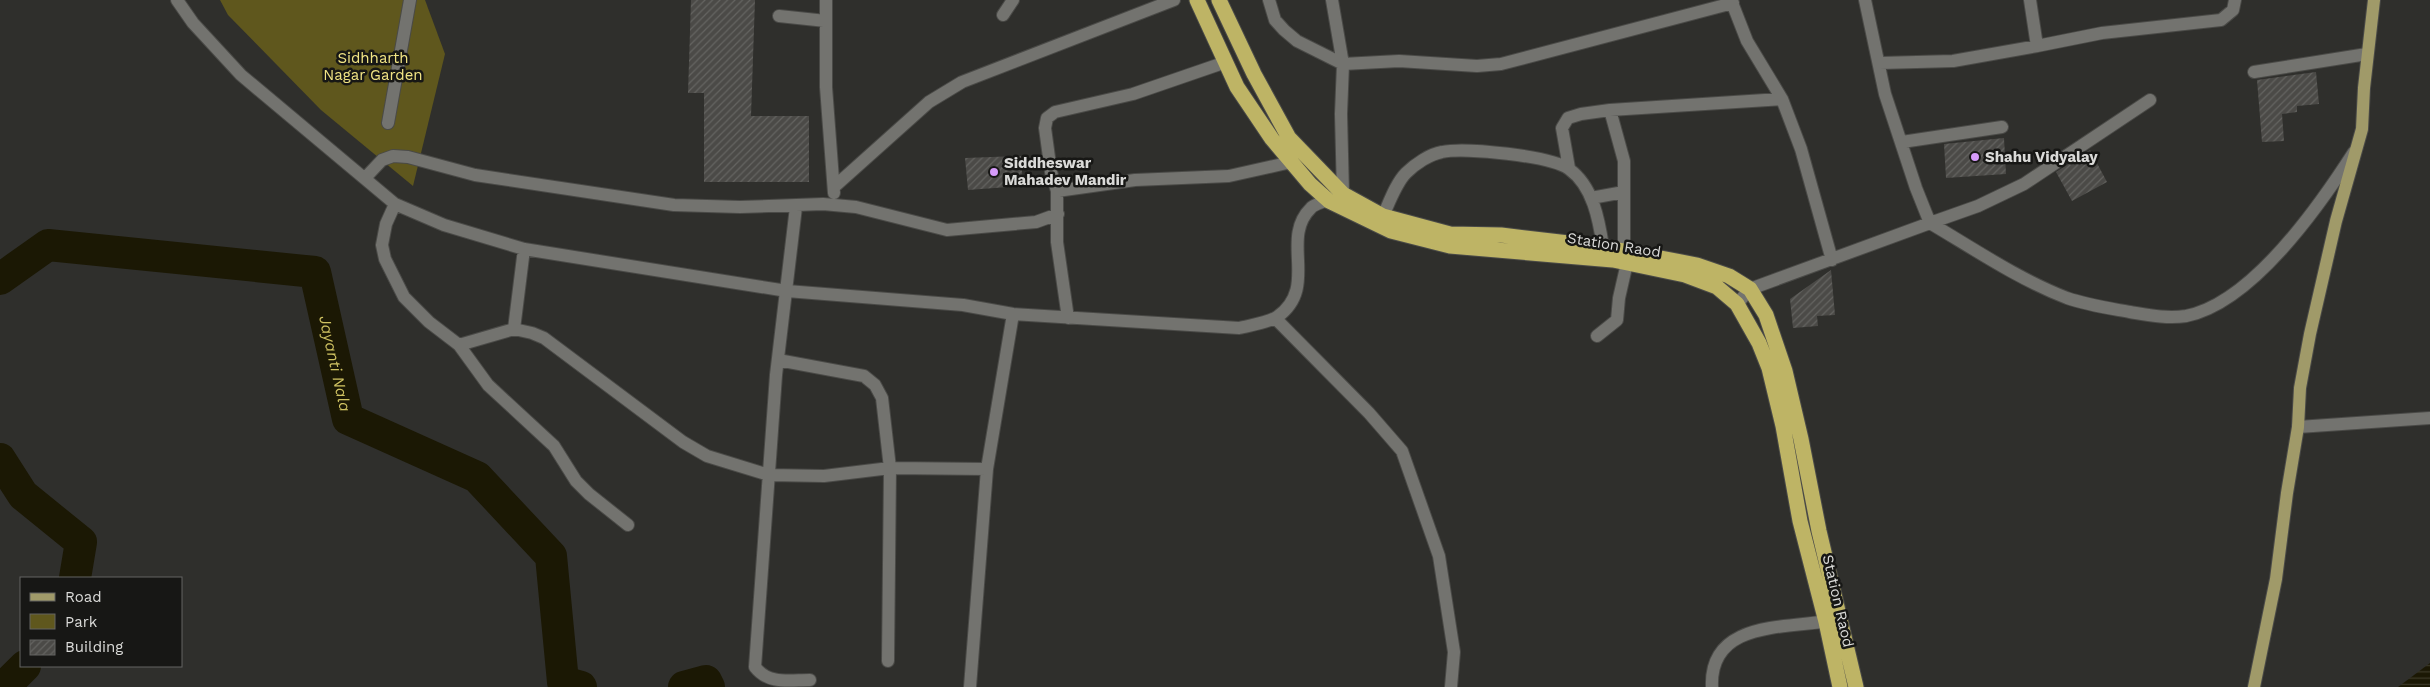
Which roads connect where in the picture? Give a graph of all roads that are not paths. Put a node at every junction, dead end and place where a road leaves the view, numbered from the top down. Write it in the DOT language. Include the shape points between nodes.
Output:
graph roads {
  1 [pos="177,0"];
  2 [pos="410,0"];
  3 [pos="826,0"];
  4 [pos="1013,0"];
  5 [pos="1174,0"];
  6 [pos="1197,0"];
  7 [pos="1219,0"];
  8 [pos="1269,0"];
  9 [pos="1332,0"];
  10 [pos="1865,0"];
  11 [pos="2030,0"];
  12 [pos="2235,0"];
  13 [pos="2374,0"];
  14 [pos="1732,2"];
  15 [pos="1003,15"];
  16 [pos="779,16"];
  17 [pos="826,22"];
  18 [pos="2037,46"];
  19 [pos="2367,54"];
  20 [pos="1226,62"];
  21 [pos="1880,63"];
  22 [pos="1343,64"];
  23 [pos="2254,72"];
  24 [pos="1782,99"];
  25 [pos="2150,100"];
  26 [pos="1610,110"];
  27 [pos="388,123"];
  28 [pos="2002,127"];
  29 [pos="1902,142"];
  30 [pos="2357,148"];
  31 [pos="1294,164"];
  32 [pos="1569,168"];
  33 [pos="365,178"];
  34 [pos="834,187"];
  35 [pos="1057,191"];
  36 [pos="1624,192"];
  37 [pos="1336,197"];
  38 [pos="1591,198"];
  39 [pos="395,204"];
  40 [pos="835,205"];
  41 [pos="796,207"];
  42 [pos="1058,214"];
  43 [pos="1383,216"];
  44 [pos="1930,223"];
  45 [pos="1603,247"];
  46 [pos="524,249"];
  47 [pos="1625,257"];
  48 [pos="1832,260"];
  49 [pos="1750,289"];
  50 [pos="787,290"];
  51 [pos="1737,304"];
  52 [pos="1013,314"];
  53 [pos="1068,318"];
  54 [pos="1275,318"];
  55 [pos="514,330"];
  56 [pos="1596,336"];
  57 [pos="459,345"];
  58 [pos="778,360"];
  59 [pos="2430,418"];
  60 [pos="2298,427"];
  61 [pos="890,468"];
  62 [pos="986,470"];
  63 [pos="769,475"];
  64 [pos="628,525"];
  65 [pos="1834,621"];
  66 [pos="888,661"];
  67 [pos="810,680"];
  68 [pos="970,687"];
  69 [pos="1451,687"];
  70 [pos="1712,687"];
  71 [pos="1840,687"];
  72 [pos="1856,687"];
  73 [pos="2254,687"];
  1 -- 33 [label="street" via="214,48 241,75"];
  2 -- 27 [label="street"];
  3 -- 17 [label="street"];
  4 -- 15 [label="street"];
  5 -- 34 [label="street" via="962,82 929,102"];
  6 -- 20 [label="highway, Station Raod"];
  7 -- 37 [label="highway" via="1289,138"];
  8 -- 22 [label="street" via="1275,20 1284,30 1297,41"];
  9 -- 22 [label="street"];
  10 -- 21 [label="street"];
  11 -- 18 [label="street"];
  12 -- 18 [label="street" via="2233,10 2221,20 2102,33"];
  13 -- 19 [label="main road"];
  14 -- 22 [label="street" via="1501,64 1477,66 1399,61"];
  14 -- 24 [label="street" via="1747,41"];
  16 -- 17 [label="street"];
  17 -- 34 [label="street" via="826,87"];
  18 -- 21 [label="street" via="1953,61"];
  19 -- 23 [label="street"];
  19 -- 30 [label="main road" via="2362,128"];
  20 -- 31 [label="highway, Station Raod" via="1237,87"];
  20 -- 35 [label="street" via="1133,94 1055,112 1047,118 1045,128 1051,172"];
  21 -- 29 [label="street" via="1885,94"];
  22 -- 37 [label="street"];
  24 -- 26 [label="street"];
  24 -- 48 [label="street" via="1801,149"];
  25 -- 44 [label="street" via="2024,184 1978,206"];
  26 -- 32 [label="street" via="1568,118 1562,128"];
  26 -- 36 [label="street" via="1624,161"];
  28 -- 29 [label="street"];
  29 -- 44 [label="street"];
  30 -- 44 [label="street" via="2300,230 2258,275 2229,296 2187,316 2158,317 2088,305 2024,278"];
  30 -- 60 [label="main road" via="2310,334 2300,388"];
  31 -- 35 [label="street" via="1229,176 1135,180"];
  31 -- 37 [label="highway, Station Raod" via="1310,184"];
  32 -- 38 [label="street"];
  32 -- 43 [label="street" via="1544,158 1442,152 1421,161 1405,174"];
  33 -- 39 [label="street"];
  33 -- 41 [label="street" via="382,160 393,156 408,157 475,175 674,205"];
  34 -- 40 [label="street"];
  35 -- 42 [label="street"];
  36 -- 38 [label="street"];
  36 -- 47 [label="street"];
  37 -- 43 [label="highway"];
  37 -- 47 [label="highway, Station Raod" via="1391,231 1450,246"];
  37 -- 54 [label="street" via="1311,206 1300,223 1297,250 1299,285 1291,304"];
  38 -- 45 [label="street" via="1599,218"];
  39 -- 46 [label="street" via="444,225"];
  39 -- 57 [label="street" via="386,224 382,245 385,259 404,297"];
  40 -- 41 [label="street"];
  40 -- 42 [label="street" via="856,207 947,230 1036,222"];
  41 -- 50 [label="street"];
  42 -- 53 [label="street" via="1058,242"];
  43 -- 45 [label="highway" via="1450,234 1501,235"];
  44 -- 48 [label="street"];
  45 -- 47 [label="highway"];
  46 -- 50 [label="street"];
  46 -- 55 [label="street"];
  47 -- 49 [label="highway" via="1711,268"];
  47 -- 51 [label="highway, Station Raod" via="1717,287"];
  47 -- 56 [label="street" via="1617,320"];
  48 -- 49 [label="street"];
  49 -- 51 [label="street"];
  49 -- 65 [label="highway" via="1766,315 1786,371"];
  50 -- 52 [label="street" via="963,305"];
  50 -- 58 [label="street"];
  51 -- 65 [label="highway, Station Raod" via="1760,343 1769,368 1800,521"];
  52 -- 53 [label="street"];
  52 -- 62 [label="street"];
  53 -- 54 [label="street" via="1240,328"];
  54 -- 69 [label="street" via="1402,451 1439,556 1454,652"];
  55 -- 57 [label="street"];
  55 -- 63 [label="street" via="544,338 684,442 708,456"];
  57 -- 64 [label="street" via="488,385 554,446 576,481"];
  58 -- 61 [label="street" via="864,376 875,385 882,398"];
  58 -- 63 [label="street"];
  59 -- 60 [label="street"];
  60 -- 73 [label="main road" via="2276,579"];
  61 -- 62 [label="street"];
  61 -- 63 [label="street" via="824,476"];
  61 -- 66 [label="street"];
  62 -- 68 [label="street"];
  63 -- 67 [label="street" via="756,667 762,675 774,681"];
  65 -- 70 [label="street" via="1787,625 1741,635 1714,660"];
  65 -- 71 [label="highway, Station Raod"];
  65 -- 72 [label="highway"];
}
